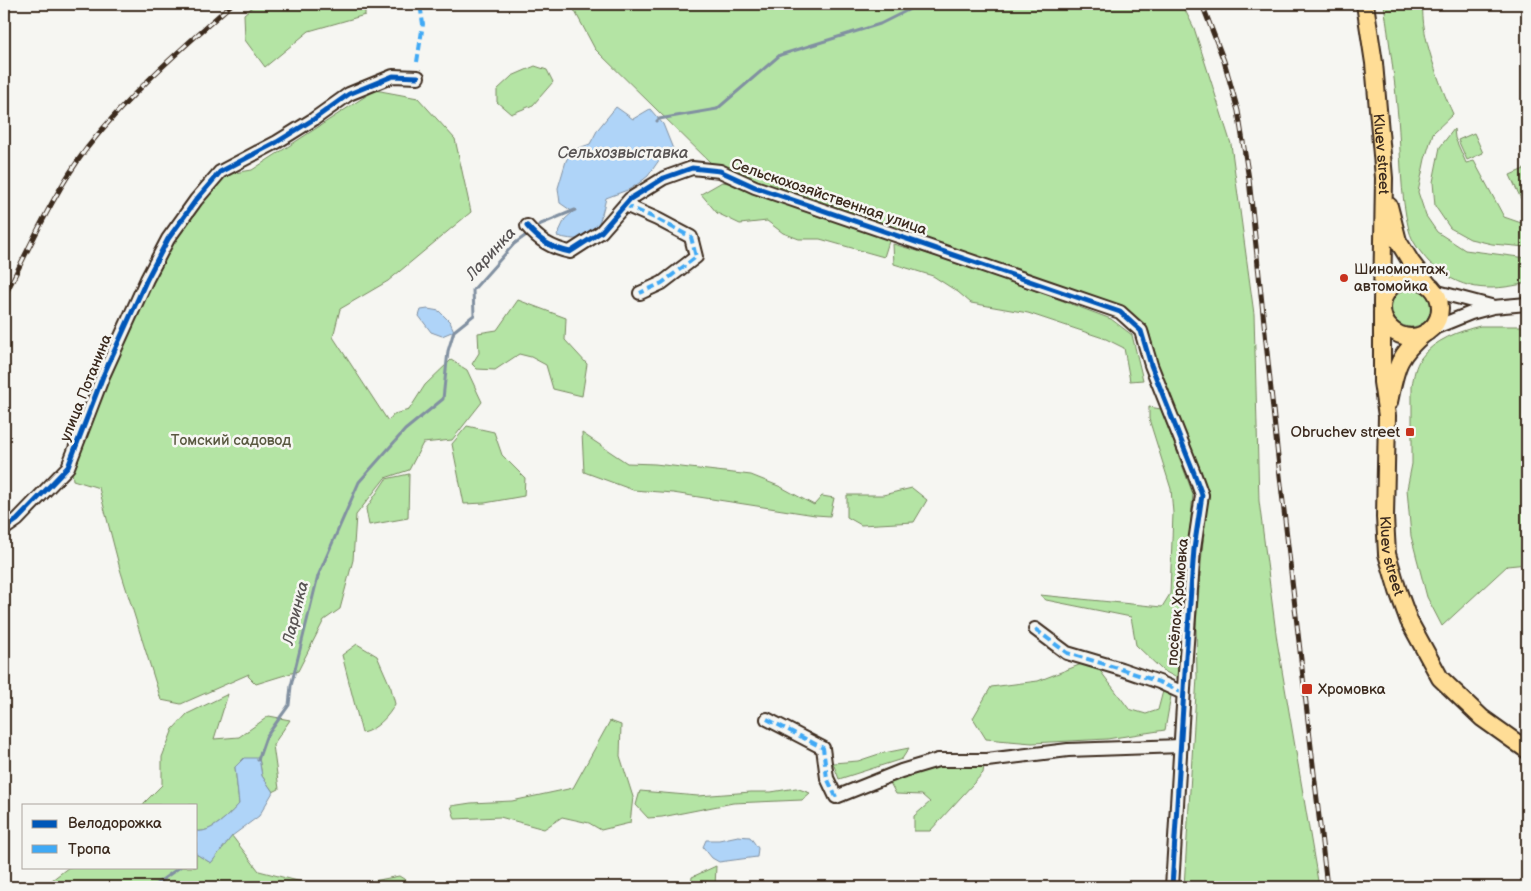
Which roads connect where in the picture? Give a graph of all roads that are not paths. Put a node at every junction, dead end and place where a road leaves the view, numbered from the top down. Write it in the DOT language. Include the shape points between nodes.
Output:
graph roads {
  1 [pos="1365,4"];
  2 [pos="418,77"];
  3 [pos="1384,178"];
  4 [pos="625,205"];
  5 [pos="531,231"];
  6 [pos="1430,287"];
  7 [pos="640,293"];
  8 [pos="1527,304"];
  9 [pos="1493,307"];
  10 [pos="1382,309"];
  11 [pos="1429,330"];
  12 [pos="1141,331"];
  13 [pos="1387,416"];
  14 [pos="4,529"];
  15 [pos="1035,629"];
  16 [pos="1184,693"];
  17 [pos="767,719"];
  18 [pos="1181,746"];
  19 [pos="1527,750"];
  20 [pos="1172,887"];
  1 -- 3 [label="main road, Kluev street" via="1374,63"];
  2 -- 14 [label="street, улица Потанина" via="393,76 349,94 277,142 220,172 168,240 128,317 68,467 17,520"];
  3 -- 6 [label="main road" via="1398,241"];
  3 -- 10 [label="main road, Kluev street"];
  4 -- 5 [label="street, Сельскохозяйственная улица" via="601,232 570,252 556,249"];
  4 -- 7 [label="street" via="691,237 696,257 662,283"];
  4 -- 12 [label="street, Сельскохозяйственная улица" via="664,178 692,168 720,171 755,187 1120,312"];
  6 -- 9 [label="street"];
  6 -- 10 [label="main road" via="1412,279 1398,282 1387,291"];
  6 -- 11 [label="main road" via="1440,304 1440,312"];
  8 -- 9 [label="street"];
  9 -- 11 [label="street"];
  10 -- 11 [label="main road" via="1388,326 1400,335 1415,336"];
  10 -- 13 [label="main road, Kluev street" via="1382,382"];
  11 -- 13 [label="main road" via="1409,347 1399,362"];
  12 -- 16 [label="street, посёлок Хромовка" via="1151,366 1202,495 1194,550"];
  13 -- 19 [label="main road, Kluev street" via="1387,554 1409,621 1440,678 1482,718"];
  15 -- 16 [label="street" via="1067,653"];
  16 -- 18 [label="street, посёлок Хромовка"];
  17 -- 18 [label="street" via="823,748 827,778 836,797 938,760 987,760 1068,750"];
  18 -- 20 [label="street, посёлок Хромовка"];
}
